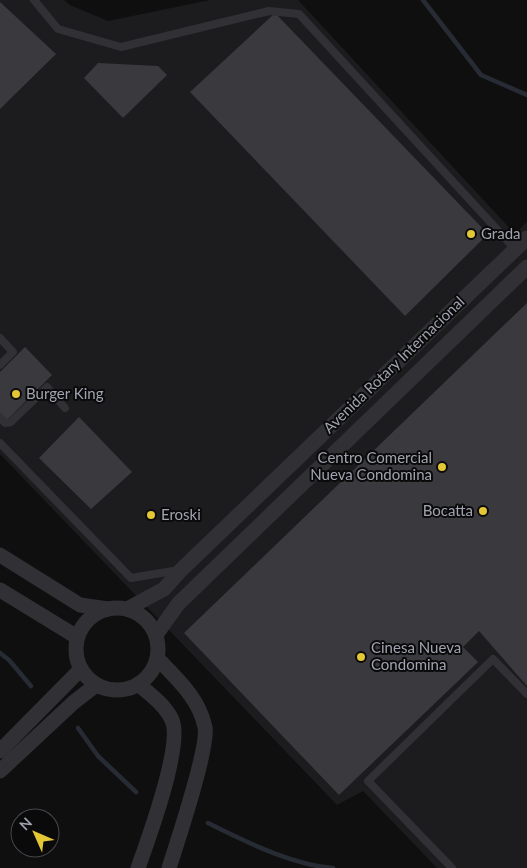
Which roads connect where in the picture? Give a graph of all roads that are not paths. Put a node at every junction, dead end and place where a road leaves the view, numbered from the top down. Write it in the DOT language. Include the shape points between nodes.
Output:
graph roads {
  1 [pos="34,0"];
  2 [pos="527,238"];
  3 [pos="515,249"];
  4 [pos="527,267"];
  5 [pos="0,338"];
  6 [pos="0,365"];
  7 [pos="66,408"];
  8 [pos="0,418"];
  9 [pos="0,443"];
  10 [pos="299,457"];
  11 [pos="286,500"];
  12 [pos="0,555"];
  13 [pos="181,570"];
  14 [pos="0,590"];
  15 [pos="108,609"];
  16 [pos="127,609"];
  17 [pos="156,635"];
  18 [pos="77,637"];
  19 [pos="158,659"];
  20 [pos="80,670"];
  21 [pos="138,684"];
  22 [pos="96,685"];
  23 [pos="527,694"];
  24 [pos="0,751"];
  25 [pos="0,771"];
  26 [pos="138,868"];
  27 [pos="169,868"];
  28 [pos="452,868"];
  1 -- 3 [label="lane" via="58,29 121,47 269,11 299,14"];
  2 -- 3 [label="street, Avenida Rotary Internacional"];
  3 -- 10 [label="street, Avenida Rotary Internacional"];
  4 -- 11 [label="street, Avenida Rotary Internacional"];
  5 -- 6 [label="lane" via="13,352"];
  7 -- 8 [label="lane" via="47,387 11,422 5,423"];
  9 -- 13 [label="lane" via="131,578"];
  10 -- 11 [label="street" via="304,470"];
  10 -- 13 [label="street, Avenida Rotary Internacional"];
  11 -- 17 [label="street, Avenida Rotary Internacional" via="178,604"];
  12 -- 15 [label="street" via="80,605"];
  13 -- 16 [label="street, Avenida Rotary Internacional" via="164,589"];
  14 -- 18 [label="street"];
  15 -- 16 [label="street"];
  15 -- 18 [label="street" via="98,612 84,624"];
  16 -- 17 [label="street" via="145,618"];
  17 -- 19 [label="street"];
  18 -- 20 [label="street" via="75,649"];
  19 -- 21 [label="street" via="148,677"];
  19 -- 27 [label="street" via="188,690 206,729"];
  20 -- 22 [label="street"];
  20 -- 24 [label="street"];
  21 -- 22 [label="street" via="120,691"];
  21 -- 26 [label="street" via="166,708 173,722 175,743"];
  22 -- 25 [label="street"];
  23 -- 28 [label="lane" via="493,659 368,781"];
}
